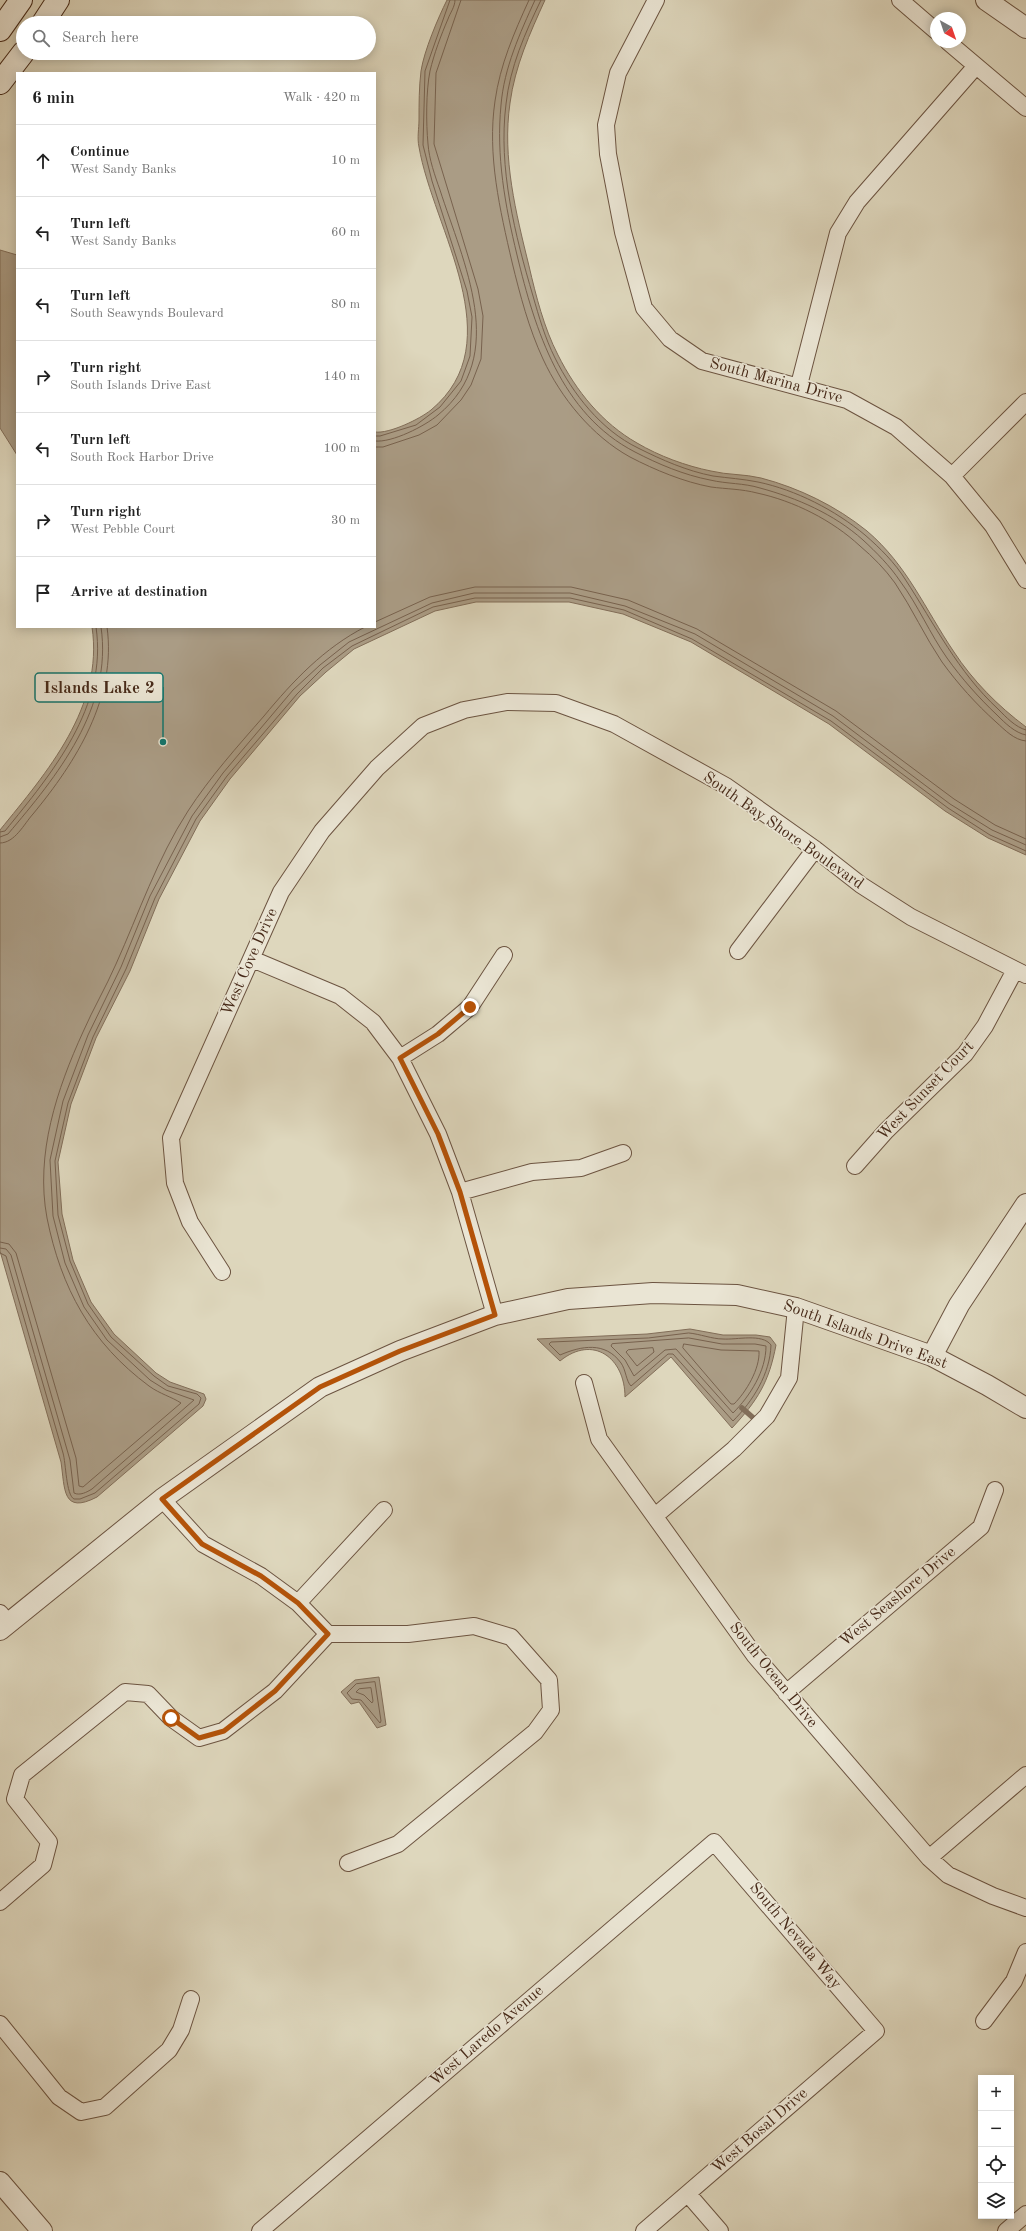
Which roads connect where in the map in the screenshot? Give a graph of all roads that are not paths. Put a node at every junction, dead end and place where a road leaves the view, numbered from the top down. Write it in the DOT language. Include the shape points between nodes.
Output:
graph roads {
  1 [pos="21,0"];
  2 [pos="58,0"];
  3 [pos="656,0"];
  4 [pos="900,0"];
  5 [pos="986,0"];
  6 [pos="48,16"];
  7 [pos="930,26"];
  8 [pos="1026,28"];
  9 [pos="0,30"];
  10 [pos="955,48"];
  11 [pos="18,60"];
  12 [pos="976,66"];
  13 [pos="0,83"];
  14 [pos="1026,108"];
  15 [pos="799,386"];
  16 [pos="1026,402"];
  17 [pos="952,476"];
  18 [pos="1026,580"];
  19 [pos="464,710"];
  20 [pos="816,849"];
  21 [pos="738,951"];
  22 [pos="504,955"];
  23 [pos="252,959"];
  24 [pos="1020,972"];
  25 [pos="400,1058"];
  26 [pos="623,1153"];
  27 [pos="855,1166"];
  28 [pos="460,1192"];
  29 [pos="1026,1204"];
  30 [pos="222,1272"];
  31 [pos="796,1308"];
  32 [pos="495,1315"];
  33 [pos="932,1356"];
  34 [pos="584,1383"];
  35 [pos="1026,1408"];
  36 [pos="995,1490"];
  37 [pos="162,1499"];
  38 [pos="384,1510"];
  39 [pos="654,1516"];
  40 [pos="298,1603"];
  41 [pos="3,1622"];
  42 [pos="328,1634"];
  43 [pos="786,1693"];
  44 [pos="1026,1776"];
  45 [pos="714,1842"];
  46 [pos="929,1858"];
  47 [pos="348,1863"];
  48 [pos="0,1902"];
  49 [pos="1026,1908"];
  50 [pos="1026,1952"];
  51 [pos="191,1999"];
  52 [pos="984,2021"];
  53 [pos="0,2024"];
  54 [pos="876,2031"];
  55 [pos="0,2182"];
  56 [pos="688,2194"];
  57 [pos="1026,2214"];
  58 [pos="42,2231"];
  59 [pos="260,2231"];
  60 [pos="644,2231"];
  61 [pos="720,2231"];
  62 [pos="1006,2231"];
  1 -- 9 [label="main road"];
  2 -- 6 [label="main road"];
  3 -- 15 [label="street, South Marina Drive" via="618,73 606,125 608,154 623,232 644,308 670,340 702,361"];
  4 -- 7 [label="street"];
  5 -- 8 [label="street"];
  10 -- 12 [label="street"];
  11 -- 13 [label="main road"];
  12 -- 14 [label="street"];
  12 -- 15 [label="street" via="857,202 838,233"];
  15 -- 17 [label="street, South Marina Drive" via="846,400 896,427"];
  16 -- 17 [label="street"];
  17 -- 18 [label="street, South Marina Drive" via="993,526"];
  19 -- 20 [label="street, South Bay Shore Boulevard" via="506,702 556,703 614,724 726,786"];
  19 -- 23 [label="street, West Cove Drive" via="423,726 377,768 322,831 281,892"];
  20 -- 21 [label="street"];
  20 -- 24 [label="street, South Bay Shore Boulevard" via="861,885 911,917"];
  22 -- 25 [label="street" via="470,1007 438,1034"];
  23 -- 25 [label="street" via="340,996 373,1022"];
  23 -- 30 [label="street, West Cove Drive" via="171,1138 175,1183 190,1222"];
  24 -- 27 [label="street, West Sunset Court" via="965,1054 886,1131"];
  25 -- 28 [label="street" via="438,1134"];
  26 -- 28 [label="street" via="581,1168 532,1172"];
  28 -- 32 [label="street"];
  29 -- 33 [label="street" via="959,1305"];
  31 -- 32 [label="street, South Islands Drive East" via="736,1295 653,1293 568,1299"];
  31 -- 33 [label="street, South Islands Drive East"];
  31 -- 39 [label="street" via="789,1378 767,1416 734,1449"];
  32 -- 37 [label="street, South Islands Drive East" via="400,1351 320,1387"];
  33 -- 35 [label="street, South Islands Drive East"];
  34 -- 39 [label="street, South Ocean Drive" via="599,1439"];
  36 -- 43 [label="street, West Seashore Drive" via="980,1528"];
  37 -- 40 [label="street" via="202,1544 261,1576"];
  37 -- 41 [label="street, South Islands Drive East"];
  38 -- 40 [label="street"];
  39 -- 43 [label="street, South Ocean Drive" via="755,1656"];
  40 -- 42 [label="street"];
  42 -- 47 [label="street" via="408,1634 474,1626 512,1638 549,1680 551,1710 535,1732 398,1844"];
  42 -- 48 [label="street" via="275,1691 224,1731 199,1738 171,1718 148,1694 125,1692 28,1770 22,1775 15,1799 49,1842 43,1865"];
  43 -- 46 [label="street, South Ocean Drive"];
  44 -- 46 [label="street"];
  45 -- 54 [label="street, South Nevada Way"];
  45 -- 59 [label="street, West Laredo Avenue"];
  46 -- 49 [label="street, South Ocean Drive" via="948,1875"];
  50 -- 52 [label="street" via="1014,1981"];
  51 -- 53 [label="street" via="181,2030 169,2050 105,2107 81,2112 59,2097"];
  54 -- 56 [label="street, West Bosal Drive"];
  55 -- 58 [label="street"];
  56 -- 60 [label="street, West Bosal Drive"];
  56 -- 61 [label="street"];
  57 -- 62 [label="street"];
}
